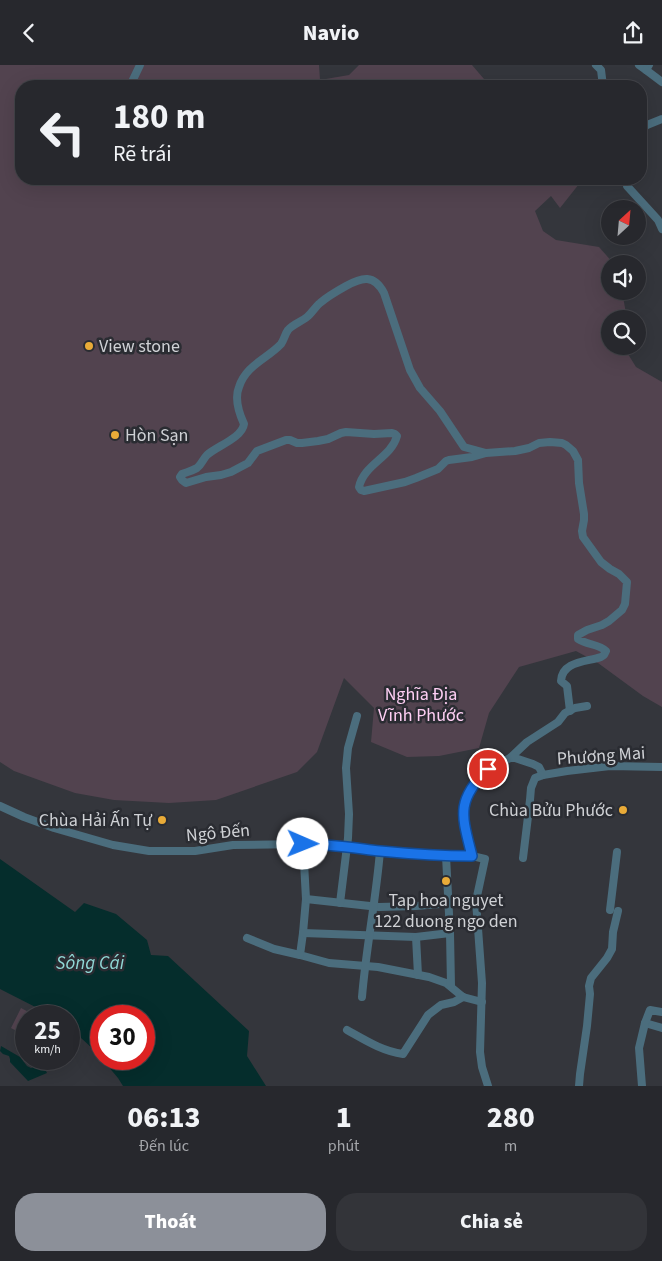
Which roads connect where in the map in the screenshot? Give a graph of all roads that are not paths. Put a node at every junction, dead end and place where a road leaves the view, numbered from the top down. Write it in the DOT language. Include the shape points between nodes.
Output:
graph roads {
  1 [pos="140,65"];
  2 [pos="596,65"];
  3 [pos="645,67"];
  4 [pos="133,80"];
  5 [pos="602,80"];
  6 [pos="662,82"];
  7 [pos="662,119"];
  8 [pos="647,125"];
  9 [pos="627,185"];
  10 [pos="662,229"];
  11 [pos="486,453"];
  12 [pos="587,707"];
  13 [pos="570,711"];
  14 [pos="357,716"];
  15 [pos="510,759"];
  16 [pos="662,767"];
  17 [pos="543,775"];
  18 [pos="0,806"];
  19 [pos="303,844"];
  20 [pos="346,846"];
  21 [pos="380,851"];
  22 [pos="617,852"];
  23 [pos="446,856"];
  24 [pos="472,856"];
  25 [pos="523,858"];
  26 [pos="306,899"];
  27 [pos="476,901"];
  28 [pos="340,903"];
  29 [pos="449,903"];
  30 [pos="373,907"];
  31 [pos="303,933"];
  32 [pos="450,933"];
  33 [pos="369,936"];
  34 [pos="416,937"];
  35 [pos="247,938"];
  36 [pos="300,955"];
  37 [pos="365,965"];
  38 [pos="418,975"];
  39 [pos="451,986"];
  40 [pos="362,997"];
  41 [pos="463,997"];
  42 [pos="482,1002"];
  43 [pos="662,1012"];
  44 [pos="645,1023"];
  45 [pos="662,1027"];
  46 [pos="347,1030"];
  47 [pos="488,1086"];
  48 [pos="579,1086"];
  49 [pos="642,1086"];
  1 -- 4 [label="street"];
  2 -- 5 [label="street" via="601,70"];
  3 -- 6 [label="street"];
  7 -- 8 [label="street"];
  9 -- 10 [label="street" via="658,220"];
  11 -- 11 [label="street" via="446,461 438,469 416,478 364,491 359,487 362,478 394,444 397,436 392,433 346,432 318,441 302,443 290,439 277,443 257,451 248,463 226,475 186,483 180,477 199,467 206,456 242,431 244,424 238,405 238,391 242,379 255,364 281,344 288,331 318,304 335,291 362,279 375,281 384,293 410,370 420,388 464,447"];
  11 -- 13 [label="street" via="524,449 539,443 562,443 570,448 578,460 583,537 602,562 627,582 622,611 602,625 578,635 581,641 602,647 606,653 563,672 561,681 567,685"];
  12 -- 13 [label="street"];
  13 -- 15 [label="street" via="527,742"];
  14 -- 20 [label="street" via="346,768 349,807"];
  15 -- 17 [label="street" via="534,764"];
  15 -- 24 [label="street" via="488,769 464,802 463,820"];
  16 -- 17 [label="street, Phương Mai" via="610,766"];
  17 -- 25 [label="street, Phương Mai" via="535,778 531,785"];
  18 -- 19 [label="street, Ngô Đến" via="54,828 128,848 195,851 233,845"];
  19 -- 20 [label="street, Ngô Đến"];
  19 -- 26 [label="street"];
  20 -- 21 [label="street, Ngô Đến"];
  20 -- 28 [label="street"];
  21 -- 23 [label="street, Ngô Đến"];
  21 -- 30 [label="street"];
  22 -- 48 [label="street" via="612,949 591,977"];
  23 -- 24 [label="street, Ngô Đến"];
  23 -- 29 [label="street"];
  24 -- 27 [label="street" via="486,859"];
  26 -- 28 [label="street"];
  26 -- 31 [label="street"];
  27 -- 29 [label="street"];
  27 -- 42 [label="street"];
  28 -- 30 [label="street"];
  29 -- 30 [label="street"];
  29 -- 32 [label="street"];
  30 -- 33 [label="street"];
  31 -- 33 [label="street"];
  31 -- 36 [label="street"];
  32 -- 34 [label="street"];
  32 -- 39 [label="street"];
  33 -- 34 [label="street"];
  33 -- 37 [label="street"];
  34 -- 38 [label="street"];
  35 -- 36 [label="street"];
  36 -- 37 [label="street" via="328,963"];
  37 -- 38 [label="street"];
  37 -- 40 [label="street"];
  38 -- 39 [label="street"];
  39 -- 41 [label="street"];
  41 -- 42 [label="street"];
  41 -- 46 [label="street" via="441,1005 428,1015 403,1054 377,1047"];
  42 -- 47 [label="street" via="480,1052"];
  43 -- 44 [label="street" via="650,1010"];
  44 -- 45 [label="street"];
  44 -- 49 [label="street" via="639,1047"];
}
